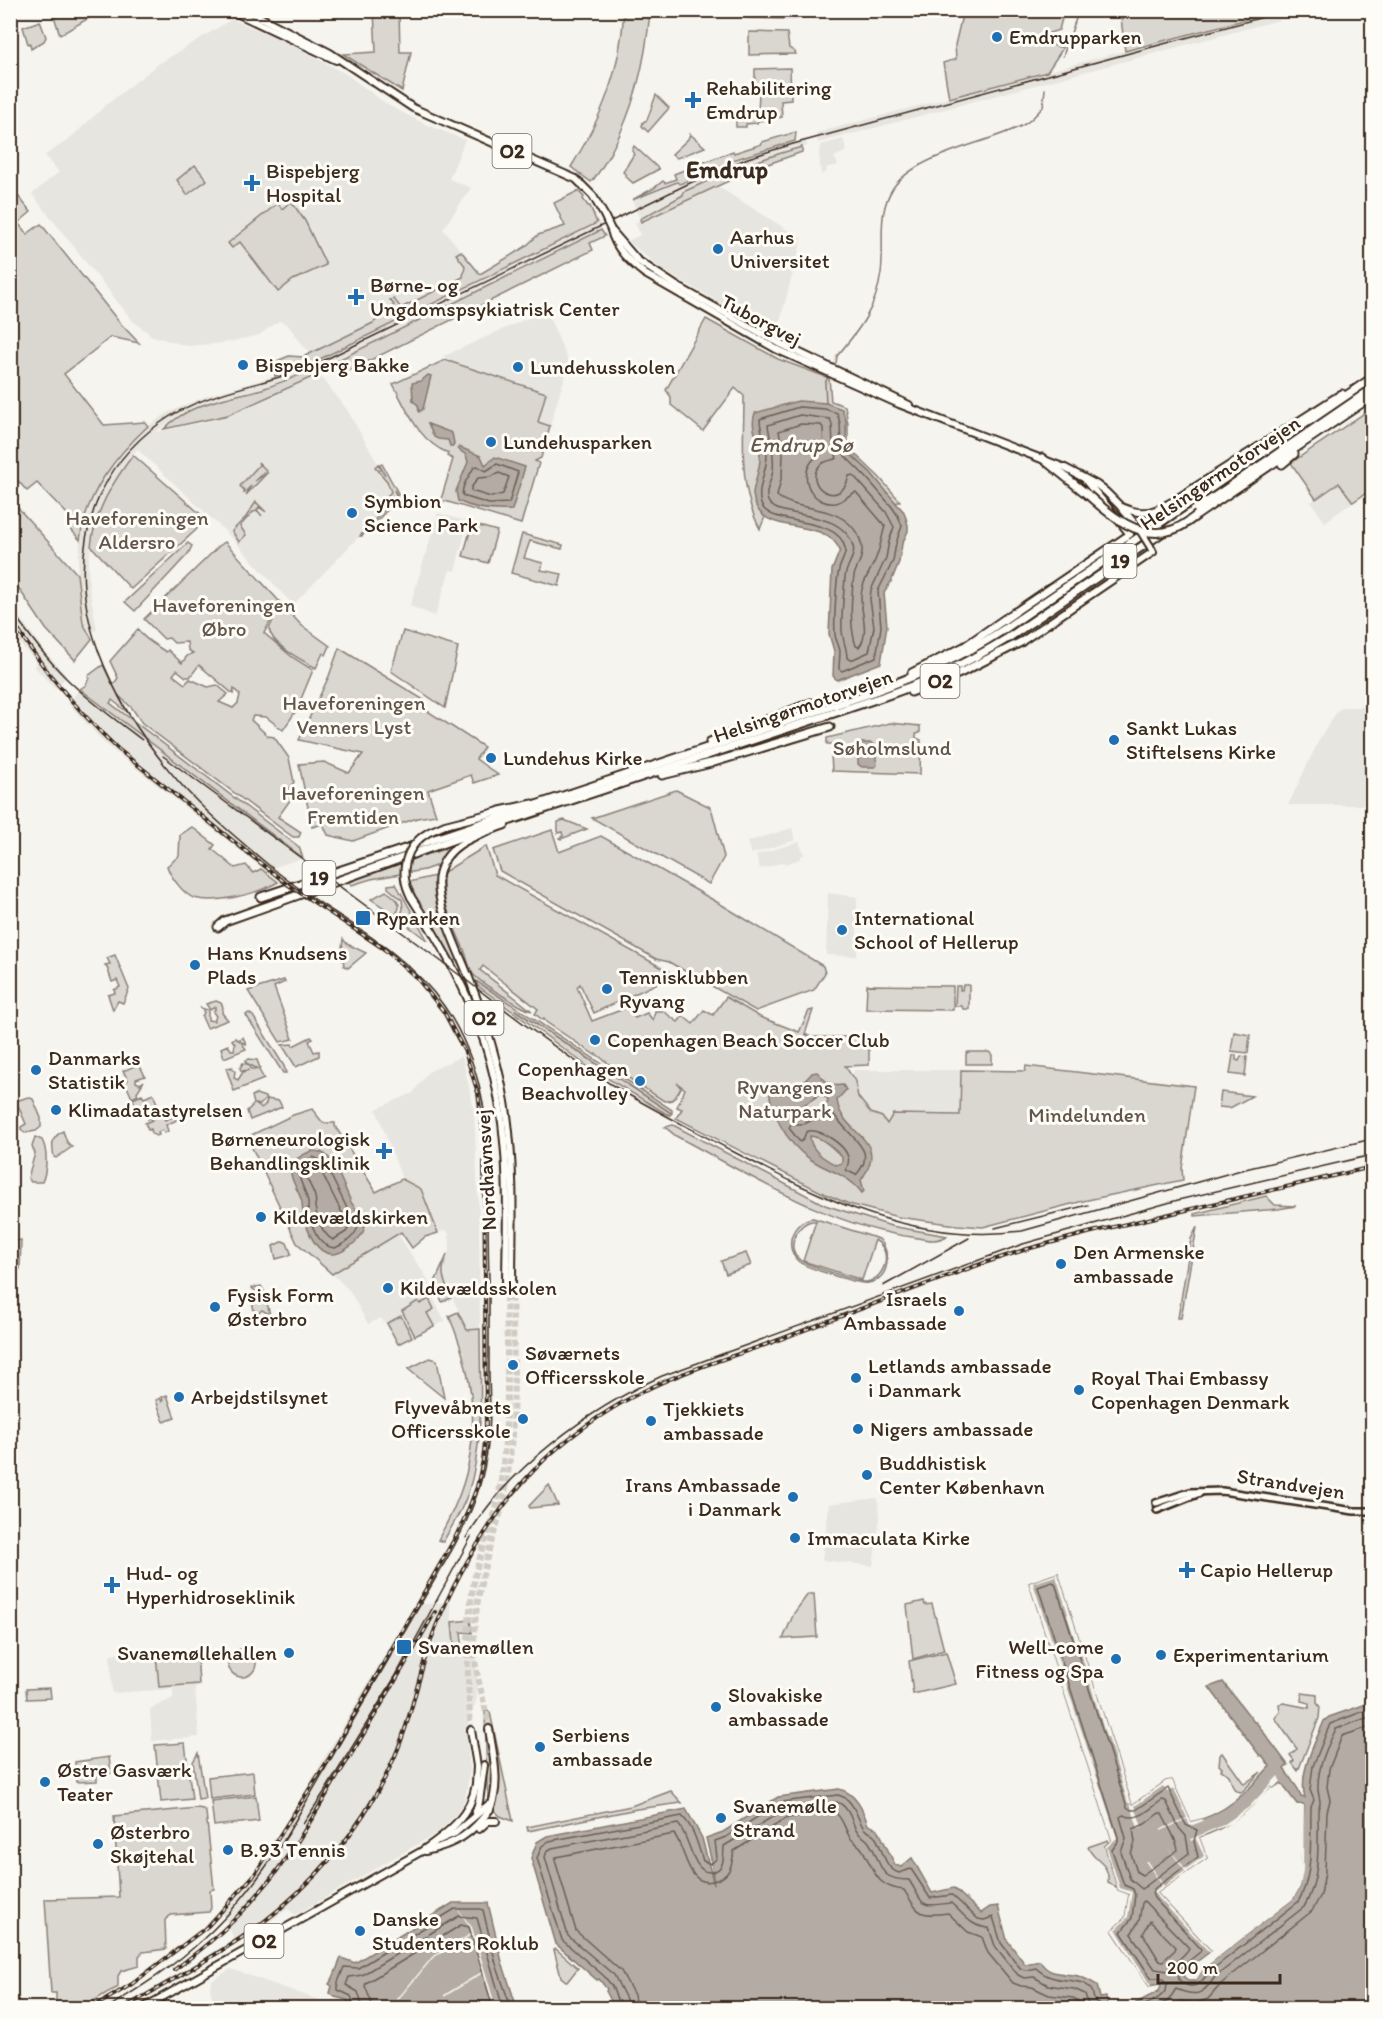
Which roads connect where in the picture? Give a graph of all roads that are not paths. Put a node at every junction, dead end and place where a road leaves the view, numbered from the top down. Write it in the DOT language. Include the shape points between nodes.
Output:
graph roads {
  1 [pos="230,10"];
  2 [pos="246,10"];
  3 [pos="342,62"];
  4 [pos="1372,377"];
  5 [pos="1372,389"];
  6 [pos="1370,397"];
  7 [pos="1042,458"];
  8 [pos="1282,464"];
  9 [pos="1086,480"];
  10 [pos="1179,498"];
  11 [pos="1120,506"];
  12 [pos="1015,612"];
  13 [pos="1021,642"];
  14 [pos="865,695"];
  15 [pos="811,703"];
  16 [pos="854,707"];
  17 [pos="830,727"];
  18 [pos="681,756"];
  19 [pos="630,781"];
  20 [pos="541,804"];
  21 [pos="500,811"];
  22 [pos="538,812"];
  23 [pos="261,897"];
  24 [pos="218,927"];
  25 [pos="1204,1491"];
  26 [pos="1156,1503"];
  27 [pos="1157,1510"];
  28 [pos="1372,1511"];
  29 [pos="489,1729"];
  30 [pos="471,1730"];
  31 [pos="484,1765"];
  32 [pos="489,1807"];
  33 [pos="473,1818"];
  34 [pos="496,1821"];
  35 [pos="456,1833"];
  36 [pos="468,1834"];
  37 [pos="422,1851"];
  38 [pos="143,2008"];
  1 -- 3 [label="main road, Tuborgvej / O2"];
  2 -- 3 [label="main road, Tuborgvej / O2"];
  3 -- 7 [label="main road, Tuborgvej / O2, bridge" via="423,113 576,179 593,196 611,230 637,260 675,285 779,343 917,410"];
  4 -- 10 [label="highway"];
  4 -- 14 [label="highway, Helsingørmotorvejen / 19" via="988,640 931,670"];
  5 -- 16 [label="highway, Helsingørmotorvejen / 19" via="1008,638 972,660"];
  6 -- 7 [label="highway, bridge" via="1170,531 1146,532 1115,518"];
  6 -- 8 [label="highway"];
  7 -- 9 [label="main road, Tuborgvej / O2"];
  9 -- 11 [label="main road, Tuborgvej / O2"];
  9 -- 12 [label="main road, Tuborgvej / O2" via="1130,534"];
  10 -- 11 [label="main road" via="1146,513"];
  11 -- 13 [label="main road, Tuborgvej / O2, bridge" via="1151,549"];
  12 -- 14 [label="highway, O2" via="953,653"];
  13 -- 16 [label="highway, O2" via="927,686"];
  14 -- 18 [label="highway, Helsingørmotorvejen / 19"];
  15 -- 18 [label="highway"];
  16 -- 19 [label="highway, Helsingørmotorvejen / 19"];
  17 -- 19 [label="highway" via="705,765"];
  18 -- 20 [label="highway, Helsingørmotorvejen / 19"];
  19 -- 22 [label="highway, Helsingørmotorvejen / 19"];
  20 -- 21 [label="highway, O2"];
  20 -- 23 [label="highway, Helsingørmotorvejen / 19"];
  21 -- 22 [label="main road, Nordhavnsvej / O2, bridge" via="429,832 412,846 405,862 405,879 411,897 465,989 492,1070 506,1159 509,1289 512,1159 504,1097 484,1020 442,906 438,879 445,859 459,845"];
  22 -- 24 [label="highway, Helsingørmotorvejen / 19" via="225,921"];
  25 -- 26 [label="main road, Strandvejen"];
  25 -- 27 [label="main road, Strandvejen"];
  25 -- 28 [label="main road, Strandvejen" via="1233,1491"];
  29 -- 32 [label="main road, O2" via="496,1778"];
  30 -- 35 [label="main road, O2" via="476,1784"];
  31 -- 33 [label="main road"];
  32 -- 33 [label="main road"];
  32 -- 36 [label="main road, O2"];
  33 -- 35 [label="main road"];
  34 -- 36 [label="main road" via="488,1821"];
  35 -- 36 [label="main road, O2"];
  35 -- 37 [label="main road, O2"];
  35 -- 37 [label="main road, O2"];
  37 -- 38 [label="main road, O2"];
}
